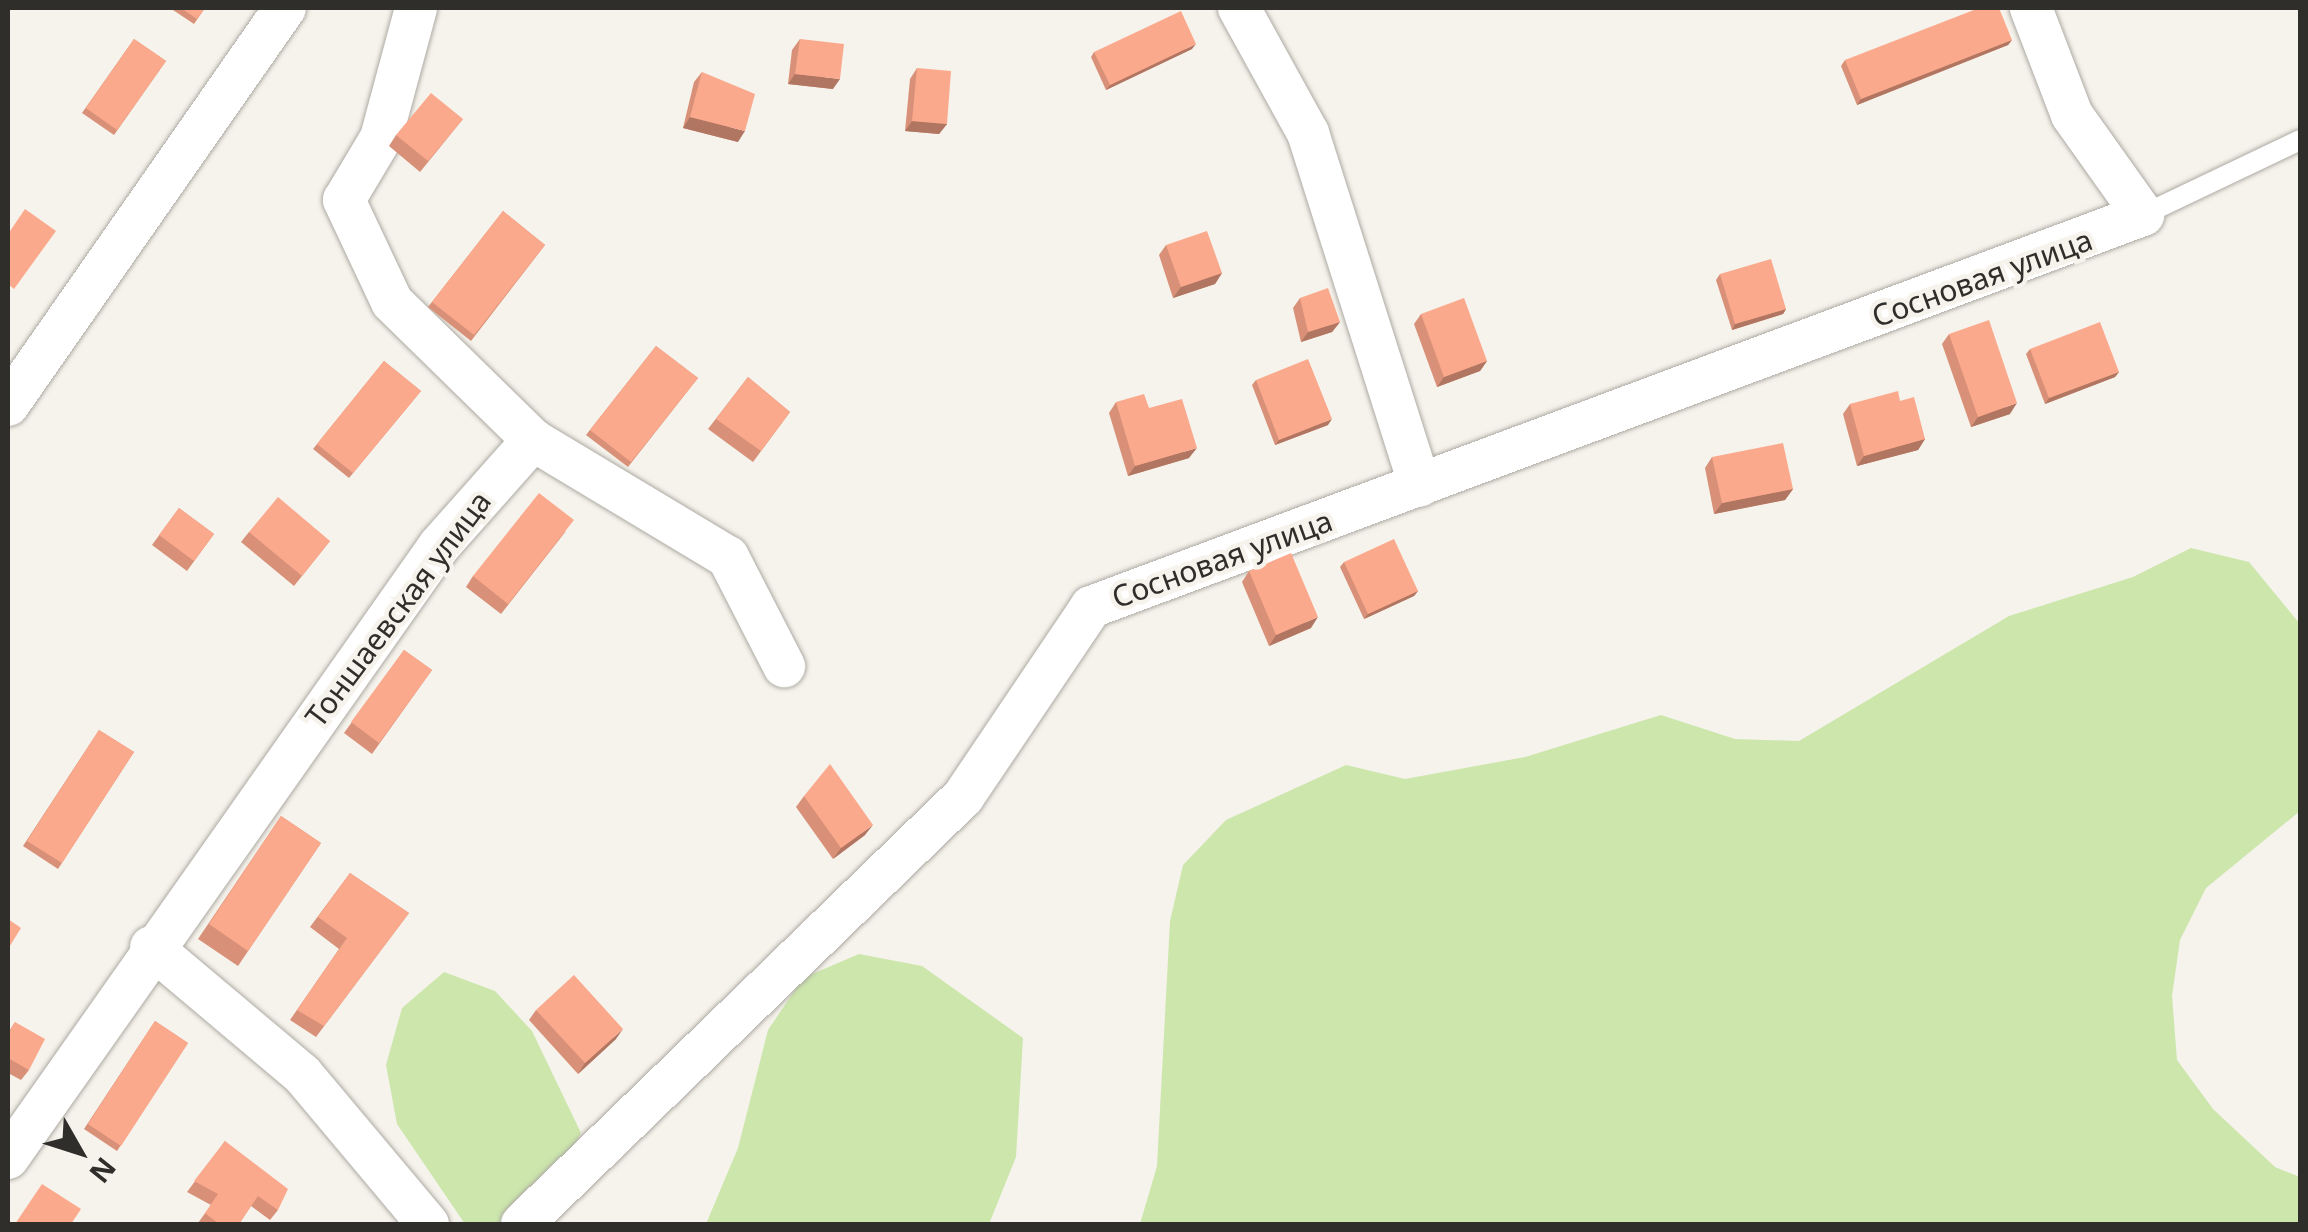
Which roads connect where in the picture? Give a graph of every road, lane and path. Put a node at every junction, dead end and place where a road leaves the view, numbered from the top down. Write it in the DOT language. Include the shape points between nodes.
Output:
graph roads {
  1 [pos="286,8"];
  2 [pos="416,8"];
  3 [pos="1240,8"];
  4 [pos="2032,8"];
  5 [pos="2300,140"];
  6 [pos="2143,215"];
  7 [pos="8,405"];
  8 [pos="533,440"];
  9 [pos="1420,486"];
  10 [pos="784,666"];
  11 [pos="151,947"];
  12 [pos="8,1158"];
  13 [pos="428,1224"];
  14 [pos="522,1224"];
  1 -- 7 [label="street"];
  2 -- 8 [label="street" via="381,138 344,200 392,302"];
  3 -- 9 [label="street" via="1308,133"];
  4 -- 6 [label="street" via="2072,114"];
  5 -- 6 [label="lane"];
  6 -- 9 [label="street, Сосновая улица"];
  8 -- 10 [label="street" via="728,558"];
  8 -- 11 [label="street, Тоншаевская улица" via="439,546"];
  9 -- 14 [label="street, Сосновая улица" via="1091,608 963,797"];
  11 -- 12 [label="street, Тоншаевская улица"];
  11 -- 13 [label="street" via="302,1074"];
}
